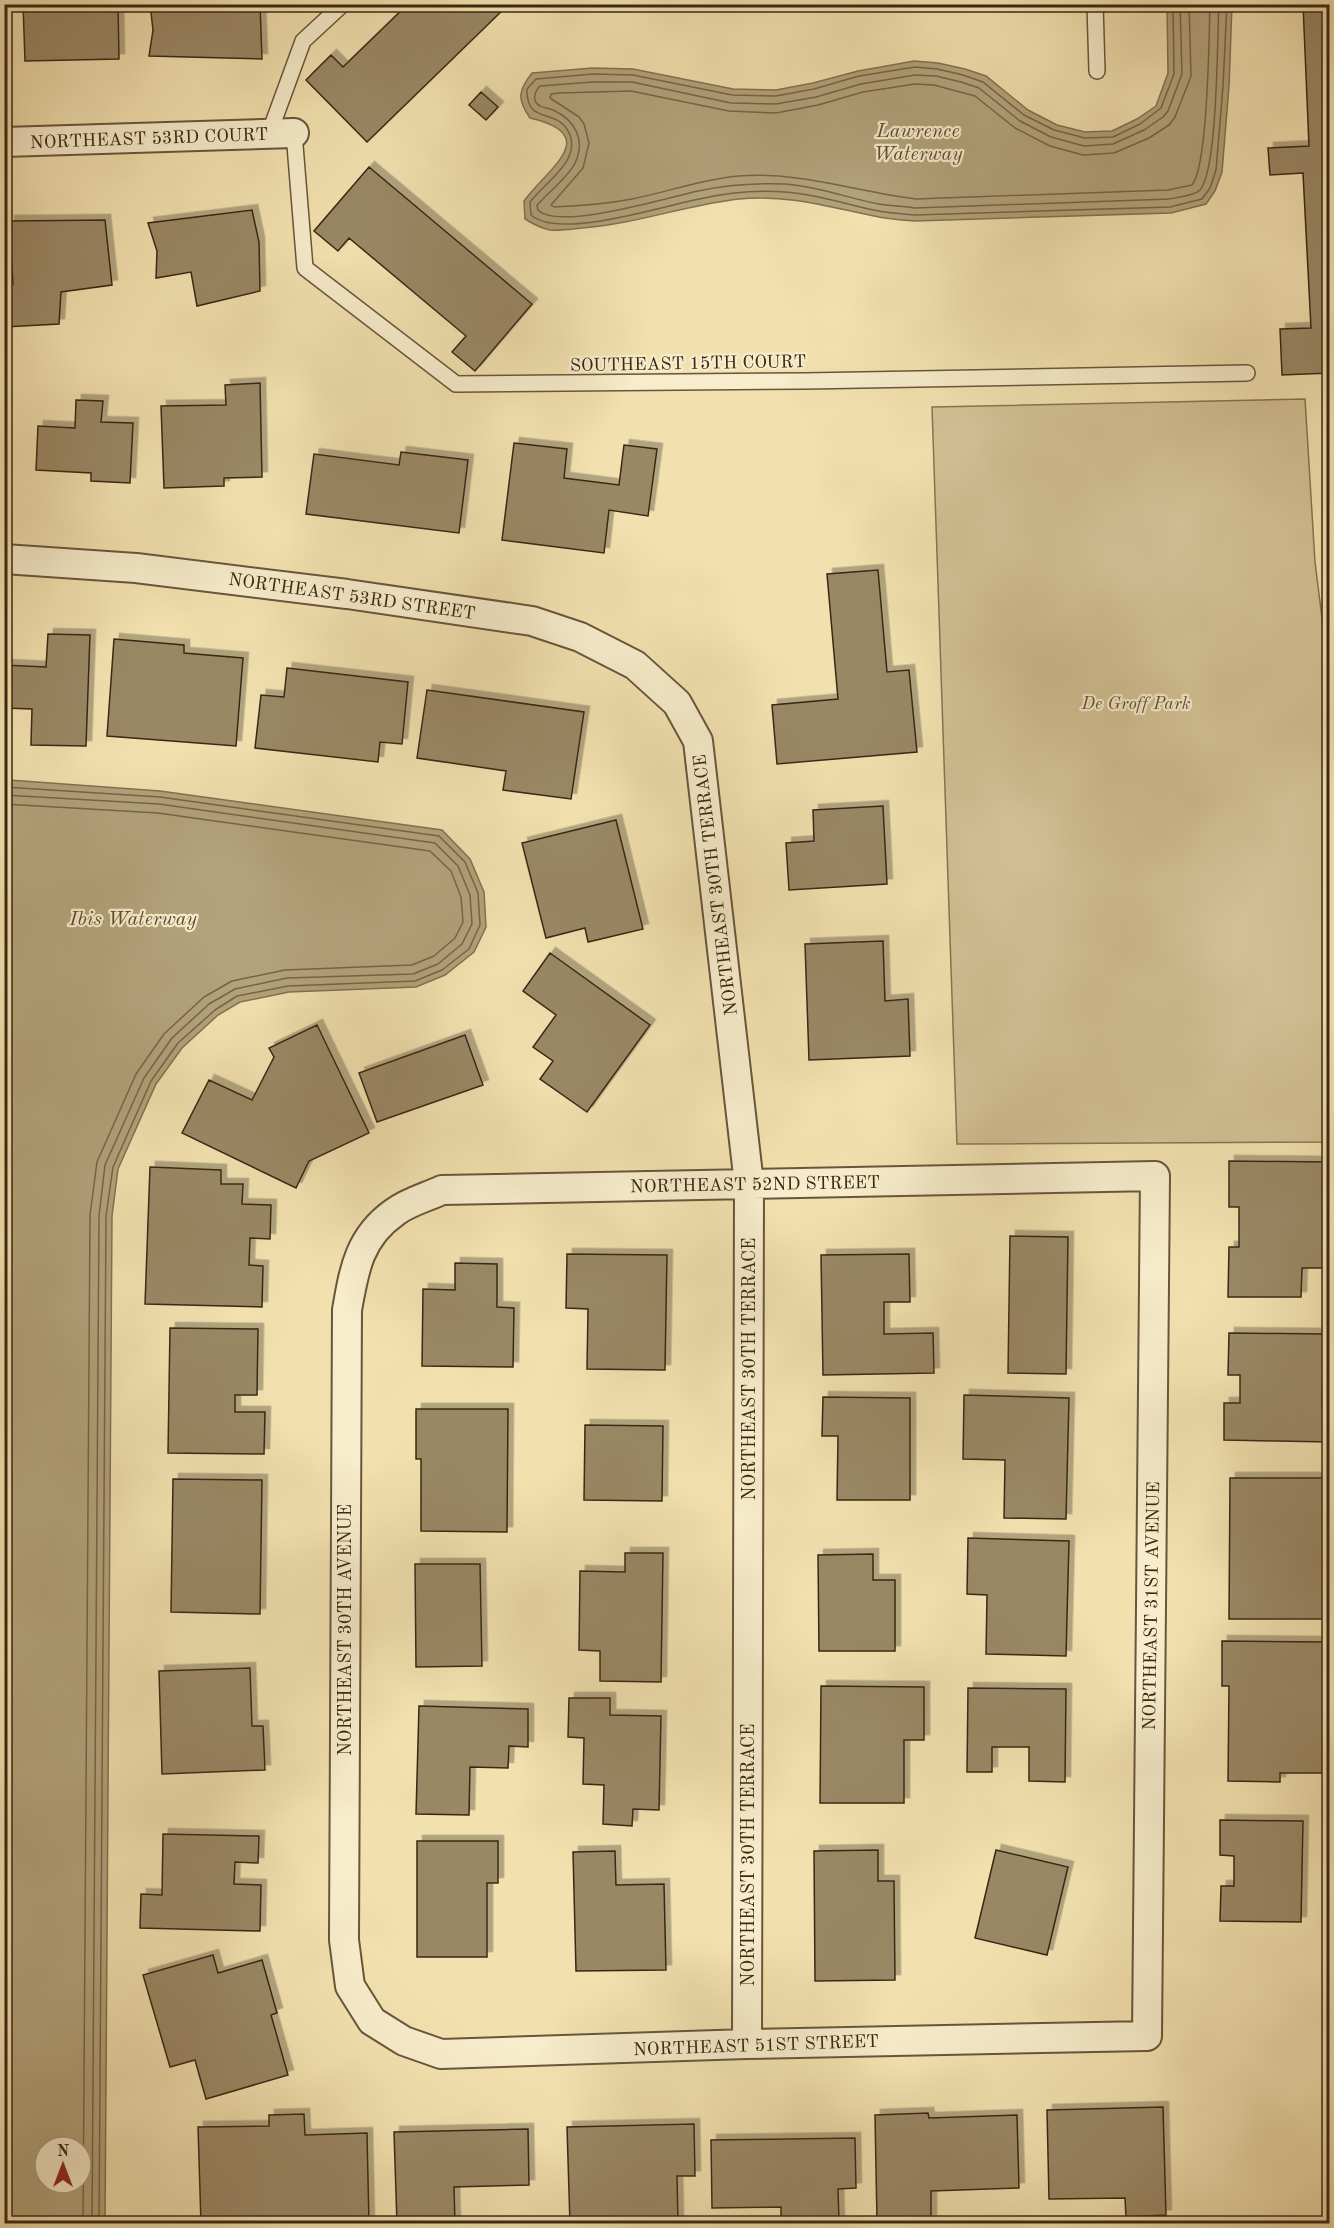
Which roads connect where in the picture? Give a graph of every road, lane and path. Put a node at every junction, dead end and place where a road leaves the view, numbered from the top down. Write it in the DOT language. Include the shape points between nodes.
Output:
graph roads {
  1 [pos="343,4"];
  2 [pos="1095,4"];
  3 [pos="1097,70"];
  4 [pos="281,133"];
  5 [pos="4,142"];
  6 [pos="1247,373"];
  7 [pos="4,559"];
  8 [pos="677,703"];
  9 [pos="1155,1176"];
  10 [pos="749,1184"];
  11 [pos="370,1236"];
  12 [pos="372,2021"];
  13 [pos="1147,2036"];
  14 [pos="747,2044"];
  1 -- 4 [label="lane" via="303,41"];
  2 -- 3 [label="lane"];
  4 -- 5 [label="street, NORTHEAST 53RD COURT"];
  4 -- 6 [label="lane, SOUTHEAST 15TH COURT" via="305,268 456,384"];
  7 -- 8 [label="street, NORTHEAST 53RD STREET" via="148,569 532,621 580,637 635,665"];
  8 -- 10 [label="street, NORTHEAST 30TH TERRACE" via="699,741"];
  9 -- 10 [label="street, NORTHEAST 52ND STREET"];
  9 -- 13 [label="street, NORTHEAST 31ST AVENUE"];
  10 -- 11 [label="street, NORTHEAST 52ND STREET" via="442,1190 395,1211"];
  10 -- 14 [label="street, NORTHEAST 30TH TERRACE"];
  11 -- 12 [label="street, NORTHEAST 30TH AVENUE" via="354,1266 346,1310 344,1940 350,1986"];
  12 -- 14 [label="street, NORTHEAST 51ST STREET" via="404,2041 441,2054"];
  13 -- 14 [label="street, NORTHEAST 51ST STREET"];
}
